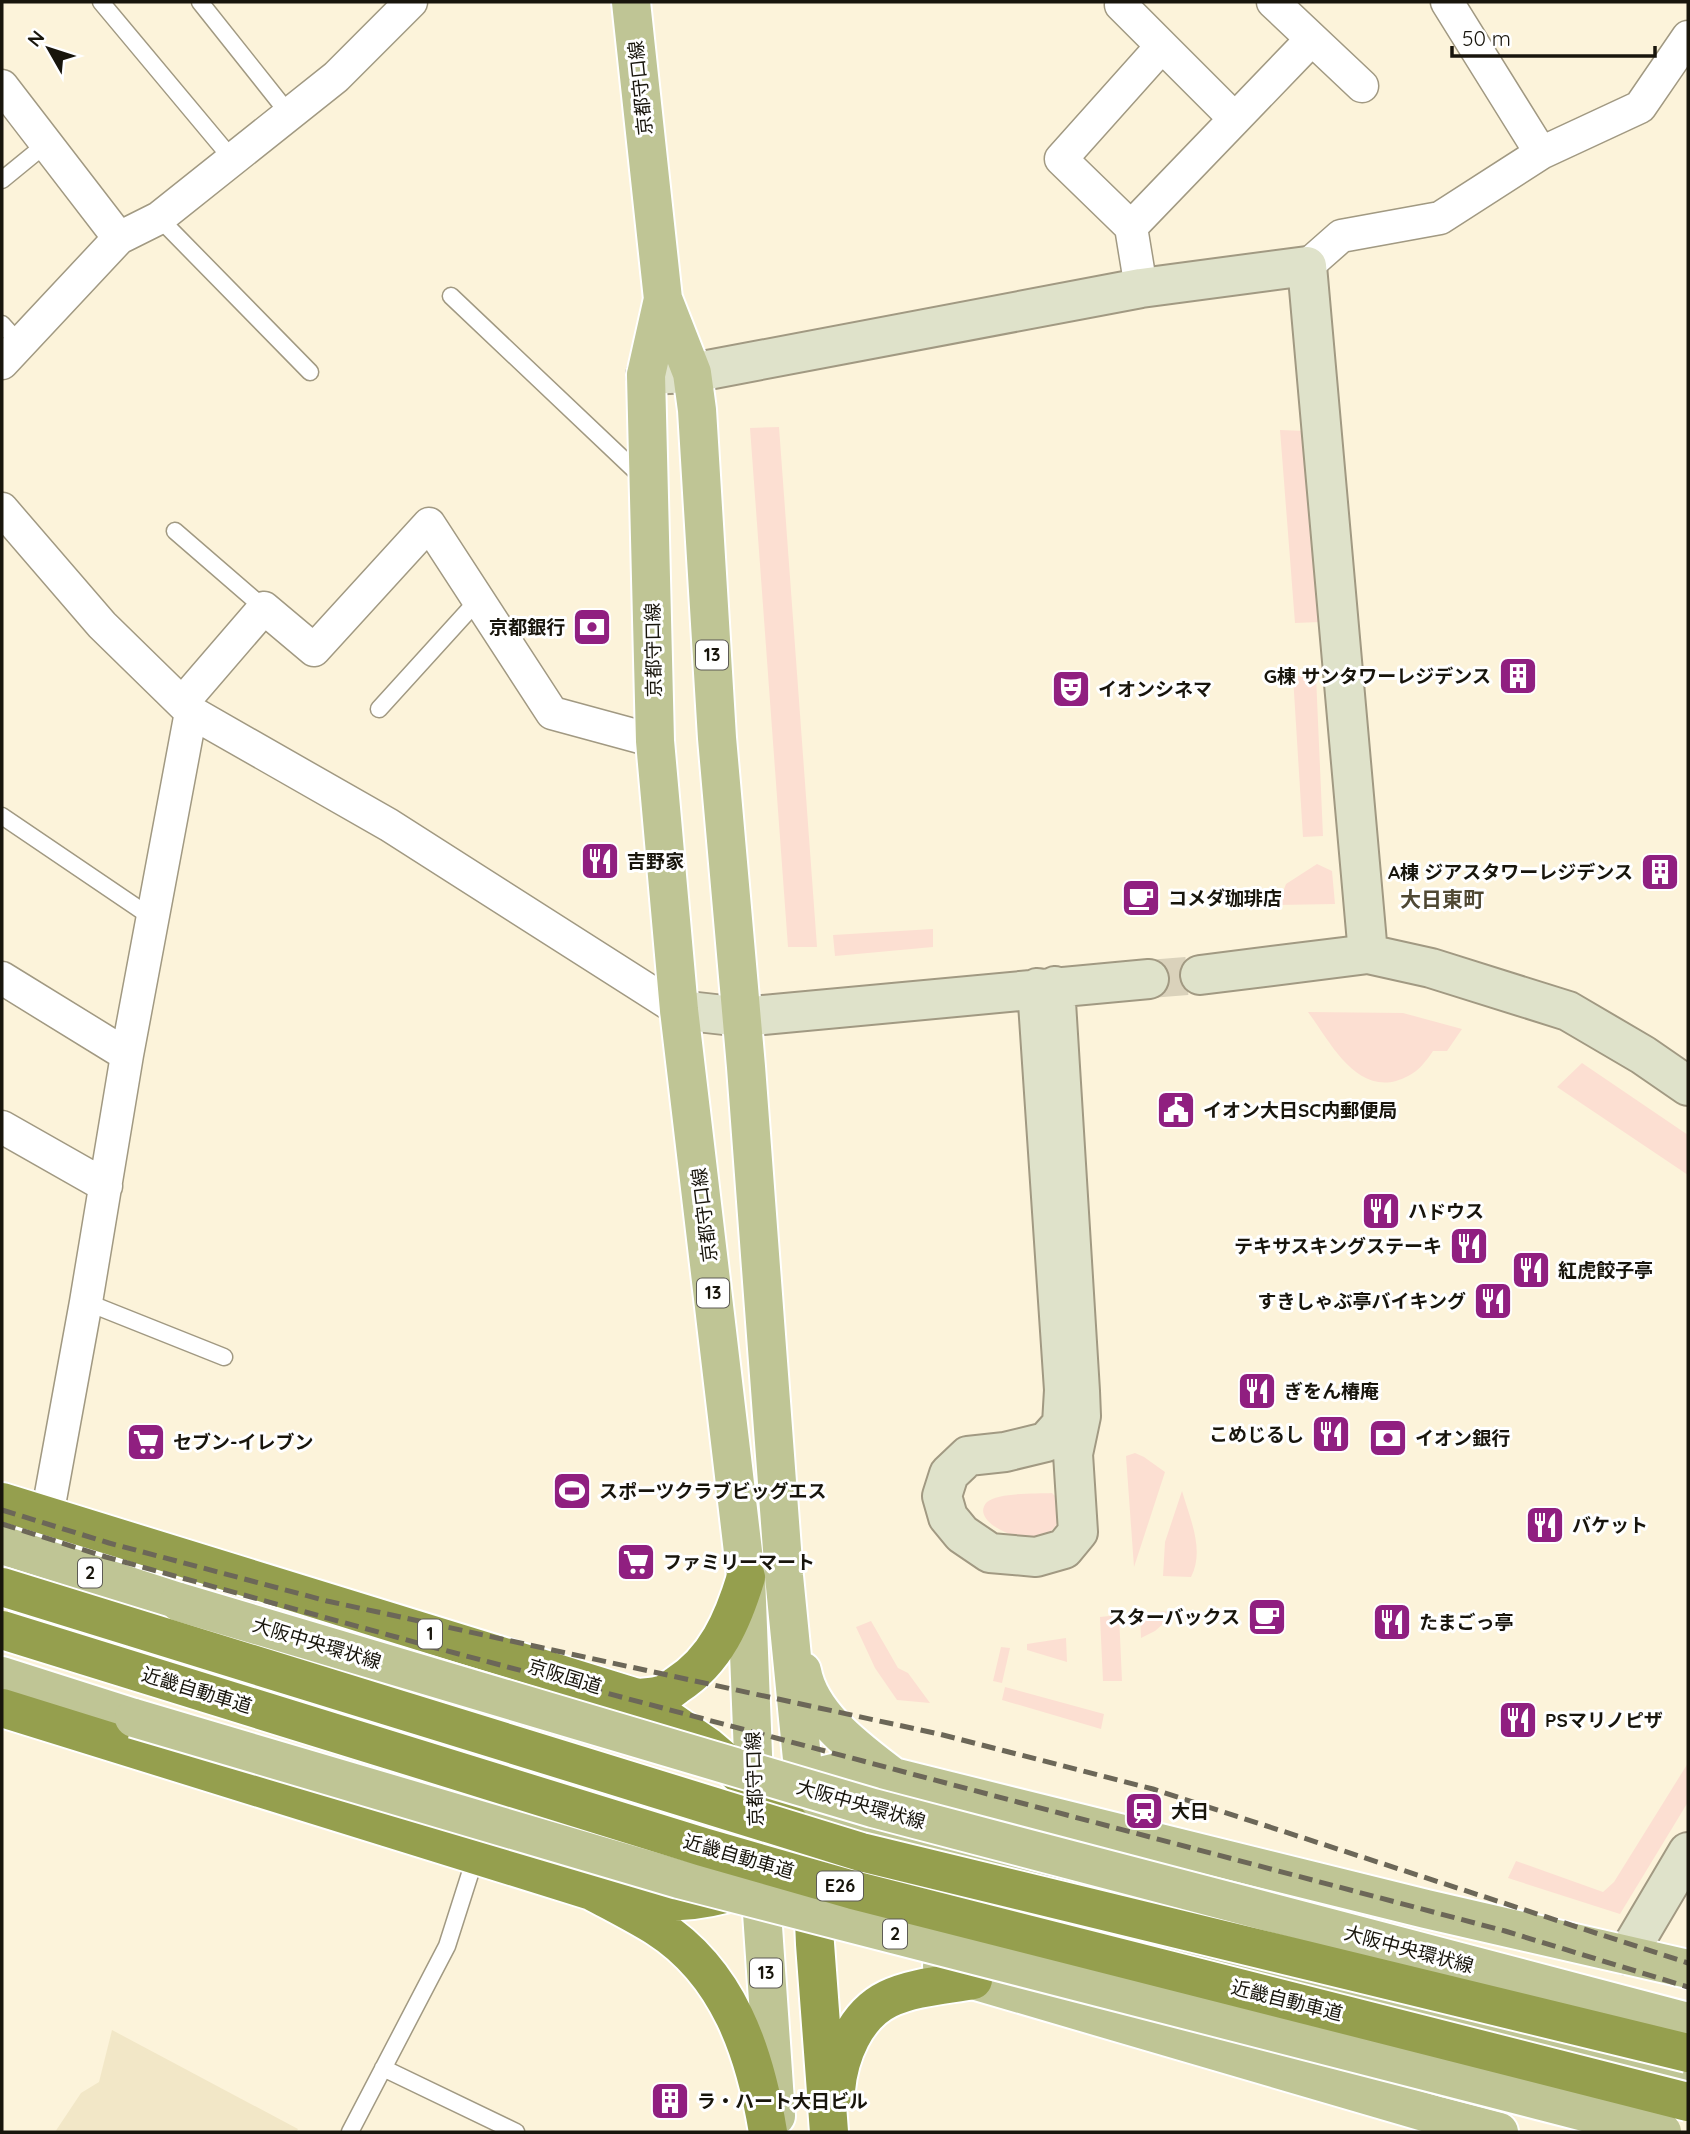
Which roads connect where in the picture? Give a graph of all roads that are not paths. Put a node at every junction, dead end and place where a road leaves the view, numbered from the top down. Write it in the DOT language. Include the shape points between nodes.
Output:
graph roads {
  1 [pos="101,2"];
  2 [pos="200,2"];
  3 [pos="411,2"];
  4 [pos="631,2"];
  5 [pos="1124,2"];
  6 [pos="1273,2"];
  7 [pos="1447,2"];
  8 [pos="1688,37"];
  9 [pos="1311,40"];
  10 [pos="1162,46"];
  11 [pos="2,86"];
  12 [pos="1362,86"];
  13 [pos="289,114"];
  14 [pos="1235,119"];
  15 [pos="46,144"];
  16 [pos="1552,148"];
  17 [pos="233,160"];
  18 [pos="2,180"];
  19 [pos="159,218"];
  20 [pos="1131,227"];
  21 [pos="119,238"];
  22 [pos="1307,266"];
  23 [pos="1140,288"];
  24 [pos="451,296"];
  25 [pos="663,299"];
  26 [pos="8,343"];
  27 [pos="310,372"];
  28 [pos="692,373"];
  29 [pos="646,375"];
  30 [pos="648,483"];
  31 [pos="2,509"];
  32 [pos="175,531"];
  33 [pos="478,600"];
  34 [pos="264,608"];
  35 [pos="187,707"];
  36 [pos="379,709"];
  37 [pos="655,741"];
  38 [pos="2,816"];
  39 [pos="151,917"];
  40 [pos="1368,954"];
  41 [pos="1200,975"];
  42 [pos="2,978"];
  43 [pos="1149,979"];
  44 [pos="1046,987"];
  45 [pos="679,1010"];
  46 [pos="742,1017"];
  47 [pos="127,1055"];
  48 [pos="1688,1086"];
  49 [pos="2,1127"];
  50 [pos="106,1186"];
  51 [pos="86,1302"];
  52 [pos="224,1357"];
  53 [pos="2,1502"];
  54 [pos="47,1516"];
  55 [pos="2,1545"];
  56 [pos="2,1572"];
  57 [pos="784,1576"];
  58 [pos="746,1577"];
  59 [pos="2,1587"];
  60 [pos="2,1630"];
  61 [pos="4,1687"];
  62 [pos="637,1698"];
  63 [pos="893,1777"];
  64 [pos="804,1782"];
  65 [pos="780,1841"];
  66 [pos="1688,1852"];
  67 [pos="476,1856"];
  68 [pos="592,1891"];
  69 [pos="1627,1955"];
  70 [pos="1688,1969"];
  71 [pos="973,1980"];
  72 [pos="1688,2022"];
  73 [pos="1688,2041"];
  74 [pos="1688,2053"];
  75 [pos="383,2068"];
  76 [pos="1688,2074"];
  77 [pos="1688,2102"];
  78 [pos="350,2132"];
  79 [pos="516,2132"];
  80 [pos="768,2132"];
  81 [pos="777,2132"];
  82 [pos="830,2132"];
  83 [pos="1499,2132"];
  84 [pos="1662,2132"];
  1 -- 17 [label="lane"];
  2 -- 13 [label="lane"];
  3 -- 13 [label="street" via="336,77"];
  4 -- 25 [label="main road, 京都守口線 / 13"];
  5 -- 10 [label="street" via="1121,5"];
  6 -- 9 [label="street"];
  7 -- 16 [label="street"];
  8 -- 16 [label="street" via="1640,107"];
  9 -- 12 [label="street"];
  9 -- 14 [label="street"];
  10 -- 14 [label="street"];
  10 -- 20 [label="street" via="1061,159"];
  11 -- 15 [label="street"];
  13 -- 17 [label="street"];
  14 -- 20 [label="street"];
  15 -- 18 [label="lane"];
  15 -- 21 [label="street"];
  16 -- 22 [label="street" via="1440,218 1341,236"];
  17 -- 19 [label="street"];
  19 -- 21 [label="street"];
  19 -- 27 [label="lane"];
  20 -- 23 [label="street"];
  21 -- 26 [label="street"];
  22 -- 23 [label="street"];
  22 -- 40 [label="street"];
  23 -- 28 [label="street"];
  24 -- 30 [label="lane"];
  25 -- 28 [label="main road, 京都守口線 / 13"];
  25 -- 29 [label="main road, 京都守口線 / 13"];
  28 -- 29 [label="street"];
  28 -- 46 [label="main road, 京都守口線 / 13"];
  29 -- 30 [label="main road, 京都守口線 / 13"];
  30 -- 37 [label="main road, 京都守口線 / 13"];
  31 -- 35 [label="street" via="102,625"];
  32 -- 34 [label="lane"];
  33 -- 34 [label="street" via="429,524 314,650"];
  33 -- 36 [label="lane"];
  33 -- 37 [label="street" via="552,713"];
  34 -- 35 [label="street"];
  35 -- 39 [label="street"];
  35 -- 45 [label="street" via="389,825"];
  37 -- 45 [label="main road, 京都守口線 / 13"];
  38 -- 39 [label="lane"];
  39 -- 47 [label="street"];
  40 -- 41 [label="street"];
  40 -- 48 [label="street" via="1490,985 1568,1011"];
  42 -- 47 [label="street"];
  43 -- 44 [label="street"];
  44 -- 44 [label="street" via="1081,1416 1073,1454 1078,1532 1064,1549 1036,1557 990,1553 962,1534 948,1517 942,1496 949,1474 968,1456 1045,1442 1062,1424 1065,1390"];
  44 -- 46 [label="street"];
  45 -- 46 [label="street"];
  45 -- 58 [label="main road, 京都守口線 / 13"];
  46 -- 57 [label="main road, 京都守口線 / 13"];
  47 -- 50 [label="street"];
  49 -- 50 [label="street"];
  50 -- 51 [label="street"];
  51 -- 52 [label="lane"];
  51 -- 54 [label="street"];
  53 -- 54 [label="highway, 京阪国道 / 1"];
  54 -- 62 [label="highway, 京阪国道 / 1"];
  55 -- 72 [label="main road, 大阪中央環状線 / 2, bridge" via="178,1602 873,1808"];
  56 -- 65 [label="main road" via="705,1786"];
  57 -- 63 [label="main road" via="805,1689 845,1741"];
  57 -- 64 [label="main road, 京都守口線 / 13"];
  58 -- 62 [label="highway" via="734,1614 710,1656 664,1694"];
  58 -- 65 [label="main road, 京都守口線 / 13"];
  59 -- 74 [label="highway, 近畿自動車道 / E26, bridge" via="861,1852"];
  60 -- 77 [label="highway, 近畿自動車道 / E26, bridge" via="853,1890"];
  61 -- 65 [label="main road" via="685,1861"];
  61 -- 67 [label="highway"];
  61 -- 84 [label="main road, 2, bridge" via="134,1718 679,1879"];
  62 -- 65 [label="highway, 京阪国道 / 1" via="708,1747"];
  63 -- 64 [label="main road" via="850,1769"];
  63 -- 69 [label="main road"];
  64 -- 65 [label="main road"];
  65 -- 68 [label="highway" via="720,1896 659,1903"];
  65 -- 71 [label="main road" via="868,1933"];
  65 -- 73 [label="main road" via="823,1820"];
  65 -- 76 [label="main road" via="890,1881"];
  65 -- 81 [label="main road, 京都守口線 / 13"];
  65 -- 82 [label="highway"];
  66 -- 69 [label="street"];
  67 -- 68 [label="highway"];
  67 -- 75 [label="lane" via="447,1946"];
  68 -- 80 [label="highway" via="659,1928 708,1972 742,2031"];
  69 -- 70 [label="main road"];
  71 -- 82 [label="highway" via="908,1992 867,2014 842,2057"];
  71 -- 83 [label="main road"];
  75 -- 78 [label="lane"];
  75 -- 79 [label="lane"];
}
